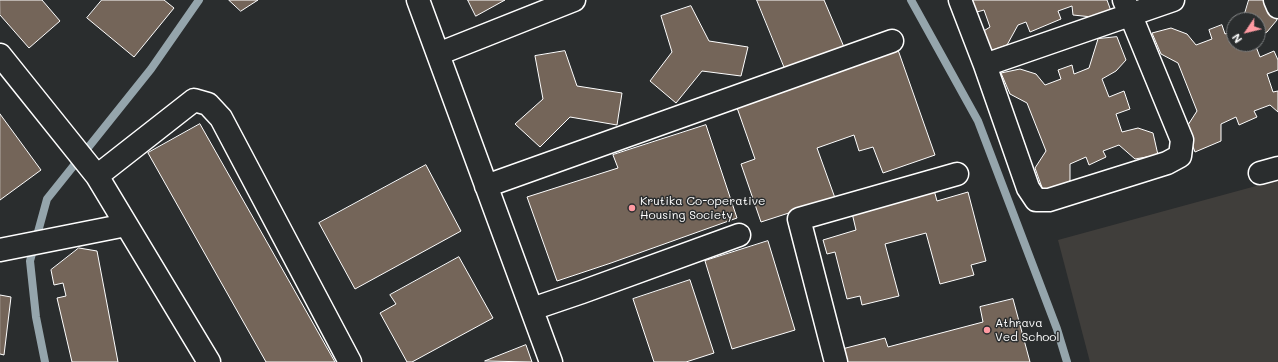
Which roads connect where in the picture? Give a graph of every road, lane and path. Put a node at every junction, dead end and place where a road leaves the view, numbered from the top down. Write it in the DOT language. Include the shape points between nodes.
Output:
graph roads {
  1 [pos="418,0"];
  2 [pos="574,0"];
  3 [pos="960,0"];
  4 [pos="1173,0"];
  5 [pos="1275,0"];
  6 [pos="1278,7"];
  7 [pos="1128,8"];
  8 [pos="892,41"];
  9 [pos="438,54"];
  10 [pos="0,55"];
  11 [pos="985,66"];
  12 [pos="957,174"];
  13 [pos="96,176"];
  14 [pos="486,186"];
  15 [pos="126,225"];
  16 [pos="739,235"];
  17 [pos="8,248"];
  18 [pos="532,309"];
  19 [pos="208,362"];
  20 [pos="350,362"];
  21 [pos="551,362"];
  22 [pos="836,362"];
  1 -- 9 [label="street"];
  2 -- 9 [label="street"];
  3 -- 11 [label="street"];
  4 -- 7 [label="street"];
  5 -- 6 [label="street"];
  7 -- 11 [label="street"];
  7 -- 11 [label="street" via="1182,140 1180,156 1167,163 1048,200 1036,200 1028,188"];
  8 -- 14 [label="street"];
  9 -- 14 [label="street"];
  10 -- 13 [label="street"];
  12 -- 22 [label="street" via="799,219"];
  13 -- 15 [label="street"];
  13 -- 20 [label="street" via="194,100 208,104 221,118"];
  14 -- 18 [label="street"];
  15 -- 17 [label="street"];
  15 -- 19 [label="street"];
  16 -- 18 [label="street"];
  18 -- 21 [label="street"];
}
